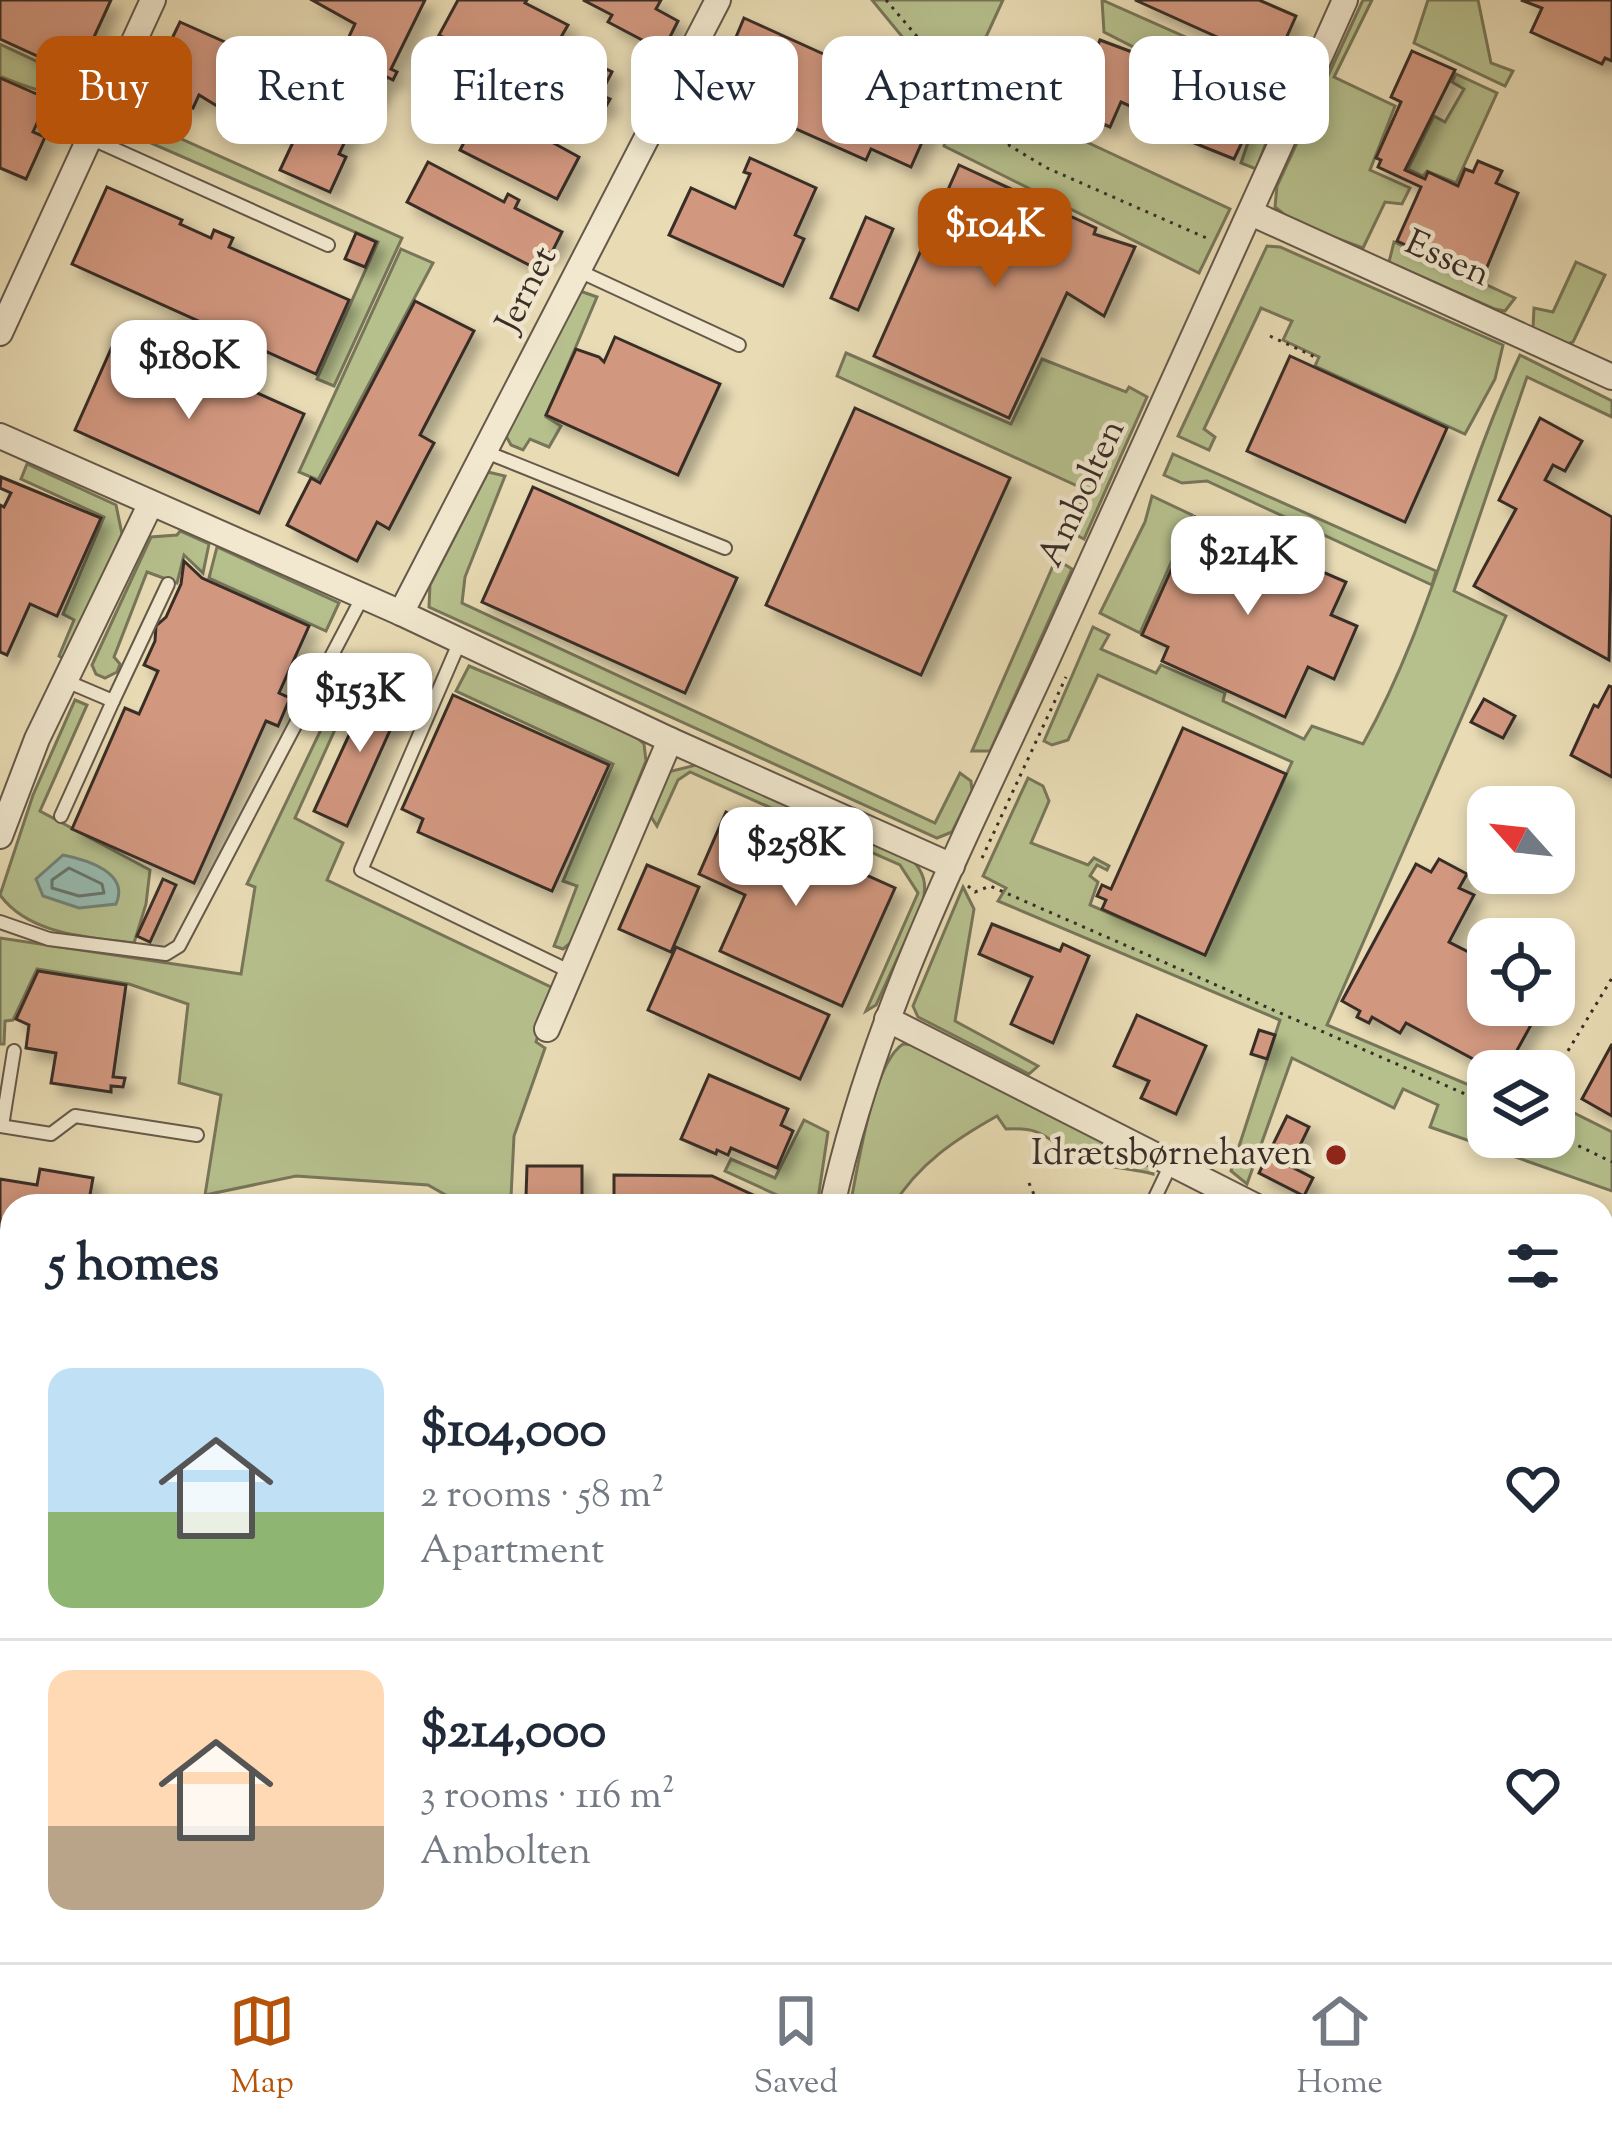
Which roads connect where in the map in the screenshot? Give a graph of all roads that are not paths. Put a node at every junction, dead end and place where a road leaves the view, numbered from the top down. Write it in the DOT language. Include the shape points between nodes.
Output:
graph roads {
  1 [pos="153,0"];
  2 [pos="718,0"];
  3 [pos="1345,0"];
  4 [pos="137,36"];
  5 [pos="87,144"];
  6 [pos="103,144"];
  7 [pos="1251,213"];
  8 [pos="328,245"];
  9 [pos="578,271"];
  10 [pos="0,333"];
  11 [pos="739,345"];
  12 [pos="1612,376"];
  13 [pos="0,436"];
  14 [pos="485,451"];
  15 [pos="151,503"];
  16 [pos="725,548"];
  17 [pos="168,584"];
  18 [pos="364,596"];
  19 [pos="401,613"];
  20 [pos="460,640"];
  21 [pos="65,680"];
  22 [pos="113,701"];
  23 [pos="670,740"];
  24 [pos="61,816"];
  25 [pos="0,836"];
  26 [pos="952,866"];
  27 [pos="0,922"];
  28 [pos="571,972"];
  29 [pos="887,1019"];
  30 [pos="547,1029"];
  31 [pos="14,1051"];
  32 [pos="1,1126"];
  33 [pos="196,1135"];
  34 [pos="1171,1163"];
  35 [pos="835,1194"];
  36 [pos="1157,1194"];
  37 [pos="1212,1194"];
  1 -- 4 [label="street"];
  2 -- 9 [label="street, Jernet"];
  3 -- 7 [label="street, Ambolten"];
  5 -- 10 [label="street"];
  6 -- 8 [label="lane"];
  7 -- 12 [label="street, Essen"];
  7 -- 26 [label="street, Ambolten"];
  9 -- 11 [label="lane"];
  9 -- 14 [label="street, Jernet"];
  13 -- 15 [label="street"];
  14 -- 16 [label="lane"];
  14 -- 19 [label="street, Jernet"];
  15 -- 18 [label="street"];
  15 -- 21 [label="street"];
  17 -- 22 [label="lane"];
  18 -- 19 [label="street"];
  18 -- 27 [label="lane" via="179,946 166,954 49,939"];
  19 -- 20 [label="street"];
  20 -- 23 [label="street"];
  20 -- 28 [label="lane" via="361,870"];
  21 -- 22 [label="lane"];
  21 -- 25 [label="street"];
  22 -- 24 [label="lane"];
  23 -- 26 [label="street"];
  23 -- 28 [label="street"];
  26 -- 29 [label="street, Ambolten"];
  28 -- 30 [label="street"];
  29 -- 34 [label="street"];
  29 -- 35 [label="street, Ambolten"];
  31 -- 32 [label="lane"];
  32 -- 33 [label="lane" via="51,1134 75,1116"];
  34 -- 36 [label="lane"];
  34 -- 37 [label="street"];
}
